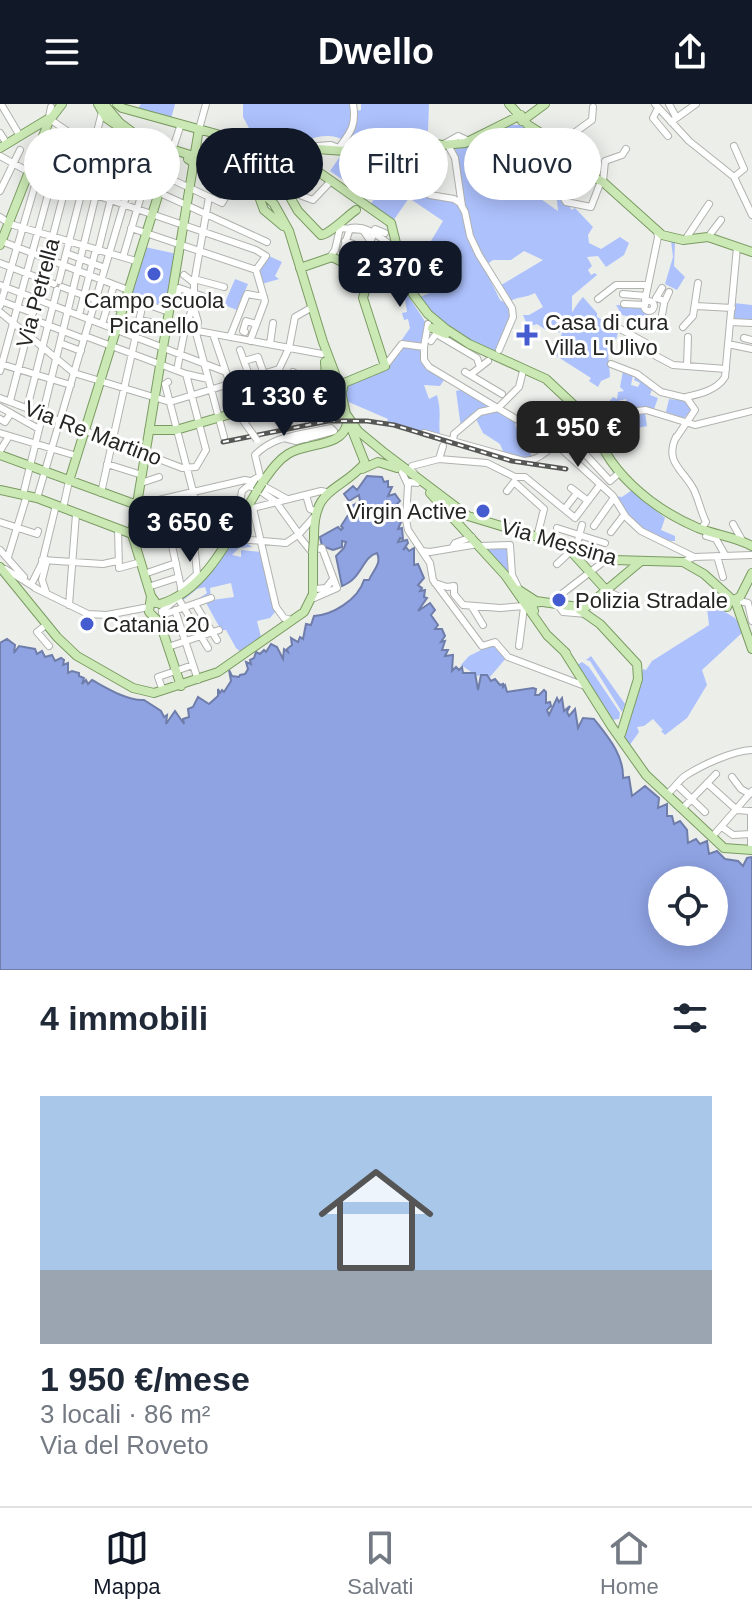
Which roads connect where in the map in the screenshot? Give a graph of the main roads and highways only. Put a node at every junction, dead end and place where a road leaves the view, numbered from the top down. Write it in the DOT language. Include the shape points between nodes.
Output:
graph roads {
  1 [pos="62,104"];
  2 [pos="117,104"];
  3 [pos="545,104"];
  4 [pos="510,105"];
  5 [pos="103,108"];
  6 [pos="50,119"];
  7 [pos="528,125"];
  8 [pos="126,128"];
  9 [pos="194,130"];
  10 [pos="3,146"];
  11 [pos="323,150"];
  12 [pos="196,155"];
  13 [pos="196,172"];
  14 [pos="323,175"];
  15 [pos="156,200"];
  16 [pos="261,200"];
  17 [pos="270,200"];
  18 [pos="271,200"];
  19 [pos="296,200"];
  20 [pos="358,205"];
  21 [pos="264,210"];
  22 [pos="0,242"];
  23 [pos="752,252"];
  24 [pos="368,253"];
  25 [pos="300,268"];
  26 [pos="396,271"];
  27 [pos="433,324"];
  28 [pos="525,370"];
  29 [pos="328,378"];
  30 [pos="354,379"];
  31 [pos="342,400"];
  32 [pos="345,419"];
  33 [pos="590,422"];
  34 [pos="149,430"];
  35 [pos="361,447"];
  36 [pos="0,453"];
  37 [pos="393,465"];
  38 [pos="69,481"];
  39 [pos="414,482"];
  40 [pos="0,490"];
  41 [pos="432,490"];
  42 [pos="325,494"];
  43 [pos="138,499"];
  44 [pos="441,505"];
  45 [pos="458,516"];
  46 [pos="133,538"];
  47 [pos="315,538"];
  48 [pos="744,541"];
  49 [pos="570,548"];
  50 [pos="312,551"];
  51 [pos="638,563"];
  52 [pos="1,568"];
  53 [pos="752,573"];
  54 [pos="752,582"];
  55 [pos="607,591"];
  56 [pos="525,602"];
  57 [pos="549,603"];
  58 [pos="734,605"];
  59 [pos="155,608"];
  60 [pos="587,612"];
  61 [pos="553,634"];
  62 [pos="268,637"];
  63 [pos="556,645"];
  64 [pos="752,649"];
  65 [pos="566,653"];
  66 [pos="632,656"];
  67 [pos="181,686"];
  68 [pos="614,724"];
  69 [pos="751,850"];
  1 -- 6 [label="main road"];
  2 -- 9 [label="main road"];
  3 -- 7 [label="main road"];
  4 -- 7 [label="main road"];
  5 -- 8 [label="main road"];
  6 -- 10 [label="main road"];
  6 -- 22 [label="main road" via="33,173"];
  7 -- 11 [label="main road" via="503,124 469,141 445,145 405,140 365,151"];
  7 -- 23 [label="main road" via="559,144 581,171 606,183 661,238 708,237"];
  9 -- 12 [label="main road"];
  13 -- 34 [label="main road"];
  14 -- 20 [label="main road"];
  15 -- 38 [label="main road"];
  16 -- 21 [label="main road"];
  17 -- 21 [label="main road" via="273,209"];
  18 -- 25 [label="main road" via="286,222"];
  19 -- 20 [label="main road" via="323,235"];
  20 -- 26 [label="main road" via="394,228"];
  21 -- 29 [label="main road" via="284,227"];
  24 -- 25 [label="main road" via="344,263 330,257"];
  24 -- 26 [label="main road"];
  24 -- 30 [label="main road" via="363,296 385,366"];
  25 -- 29 [label="main road"];
  26 -- 27 [label="main road"];
  27 -- 28 [label="main road"];
  27 -- 28 [label="main road"];
  28 -- 33 [label="main road"];
  29 -- 30 [label="main road"];
  29 -- 31 [label="main road"];
  29 -- 32 [label="main road" via="331,399"];
  29 -- 34 [label="main road" via="300,393 218,418 176,430"];
  30 -- 31 [label="main road" via="343,384"];
  31 -- 32 [label="main road"];
  32 -- 35 [label="main road"];
  32 -- 39 [label="main road, Via Messina"];
  32 -- 59 [label="main road" via="345,433 337,439 287,454 259,486 215,561"];
  33 -- 48 [label="main road" via="634,486 665,512 703,532"];
  33 -- 48 [label="main road" via="618,474 664,515 696,530"];
  34 -- 43 [label="main road"];
  35 -- 37 [label="main road, Via Messina"];
  35 -- 42 [label="main road" via="365,464"];
  36 -- 38 [label="main road"];
  37 -- 39 [label="main road, Via Messina"];
  37 -- 42 [label="main road" via="376,462"];
  38 -- 43 [label="main road"];
  39 -- 41 [label="main road, Via Messina"];
  39 -- 44 [label="main road, Via Messina"];
  40 -- 46 [label="main road" via="37,498"];
  41 -- 44 [label="main road" via="445,501"];
  41 -- 45 [label="main road, Via Messina"];
  42 -- 47 [label="main road"];
  42 -- 47 [label="main road" via="316,513"];
  43 -- 46 [label="main road"];
  44 -- 45 [label="main road"];
  45 -- 49 [label="main road, Via Messina"];
  45 -- 56 [label="main road"];
  46 -- 59 [label="main road"];
  47 -- 50 [label="main road, bridge"];
  49 -- 51 [label="main road, Via Messina"];
  49 -- 55 [label="main road"];
  50 -- 62 [label="main road" via="312,597 306,609"];
  50 -- 62 [label="main road" via="315,594 304,614"];
  51 -- 55 [label="main road"];
  51 -- 58 [label="main road, Via Messina" via="688,561"];
  52 -- 67 [label="main road" via="68,648 90,665 136,690 162,692"];
  53 -- 58 [label="main road"];
  54 -- 58 [label="main road"];
  55 -- 60 [label="main road"];
  56 -- 57 [label="main road"];
  56 -- 57 [label="main road"];
  56 -- 61 [label="main road"];
  56 -- 63 [label="main road"];
  57 -- 60 [label="main road"];
  58 -- 64 [label="main road"];
  59 -- 67 [label="main road"];
  60 -- 66 [label="main road"];
  61 -- 63 [label="main road"];
  61 -- 65 [label="main road"];
  62 -- 67 [label="main road" via="221,670"];
  63 -- 65 [label="main road"];
  65 -- 68 [label="main road"];
  66 -- 68 [label="main road" via="636,676"];
  66 -- 68 [label="main road" via="639,675"];
  68 -- 69 [label="main road" via="635,762 712,837 728,850"];
}
